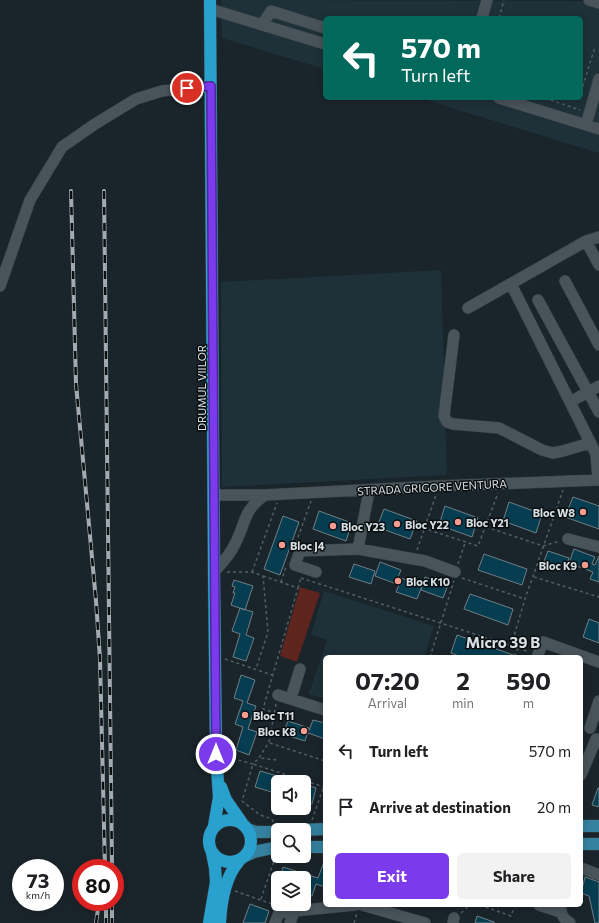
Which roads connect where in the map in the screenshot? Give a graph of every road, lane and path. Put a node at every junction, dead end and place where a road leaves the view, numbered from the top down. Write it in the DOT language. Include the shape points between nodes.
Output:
graph roads {
  1 [pos="487,0"];
  2 [pos="504,0"];
  3 [pos="589,0"];
  4 [pos="599,3"];
  5 [pos="210,5"];
  6 [pos="483,16"];
  7 [pos="500,16"];
  8 [pos="262,25"];
  9 [pos="323,27"];
  10 [pos="323,43"];
  11 [pos="595,47"];
  12 [pos="599,79"];
  13 [pos="211,86"];
  14 [pos="583,86"];
  15 [pos="505,100"];
  16 [pos="559,100"];
  17 [pos="594,105"];
  18 [pos="586,125"];
  19 [pos="599,129"];
  20 [pos="599,237"];
  21 [pos="586,241"];
  22 [pos="599,265"];
  23 [pos="565,280"];
  24 [pos="511,284"];
  25 [pos="0,286"];
  26 [pos="538,300"];
  27 [pos="468,308"];
  28 [pos="454,335"];
  29 [pos="599,345"];
  30 [pos="599,386"];
  31 [pos="588,392"];
  32 [pos="570,402"];
  33 [pos="599,412"];
  34 [pos="590,442"];
  35 [pos="598,480"];
  36 [pos="566,482"];
  37 [pos="501,484"];
  38 [pos="439,486"];
  39 [pos="369,491"];
  40 [pos="314,493"];
  41 [pos="281,494"];
  42 [pos="214,495"];
  43 [pos="265,495"];
  44 [pos="486,527"];
  45 [pos="424,528"];
  46 [pos="568,539"];
  47 [pos="465,542"];
  48 [pos="543,546"];
  49 [pos="599,547"];
  50 [pos="294,549"];
  51 [pos="358,549"];
  52 [pos="414,560"];
  53 [pos="288,562"];
  54 [pos="214,572"];
  55 [pos="252,572"];
  56 [pos="455,572"];
  57 [pos="307,573"];
  58 [pos="263,576"];
  59 [pos="534,577"];
  60 [pos="281,582"];
  61 [pos="298,588"];
  62 [pos="599,597"];
  63 [pos="525,599"];
  64 [pos="440,623"];
  65 [pos="511,646"];
  66 [pos="518,648"];
  67 [pos="431,655"];
  68 [pos="515,655"];
  69 [pos="535,655"];
  70 [pos="537,655"];
  71 [pos="579,655"];
  72 [pos="216,656"];
  73 [pos="583,656"];
  74 [pos="599,662"];
  75 [pos="256,669"];
  76 [pos="300,669"];
  77 [pos="272,675"];
  78 [pos="278,695"];
  79 [pos="291,698"];
  80 [pos="599,701"];
  81 [pos="323,709"];
  82 [pos="274,712"];
  83 [pos="586,726"];
  84 [pos="598,739"];
  85 [pos="269,742"];
  86 [pos="216,754"];
  87 [pos="259,758"];
  88 [pos="277,760"];
  89 [pos="323,760"];
  90 [pos="253,764"];
  91 [pos="583,771"];
  92 [pos="218,777"];
  93 [pos="323,787"];
  94 [pos="323,789"];
  95 [pos="274,823"];
  96 [pos="307,823"];
  97 [pos="214,826"];
  98 [pos="245,826"];
  99 [pos="583,826"];
  100 [pos="599,826"];
  101 [pos="323,829"];
  102 [pos="311,830"];
  103 [pos="271,832"];
  104 [pos="583,844"];
  105 [pos="599,844"];
  106 [pos="311,847"];
  107 [pos="323,847"];
  108 [pos="271,852"];
  109 [pos="212,853"];
  110 [pos="242,858"];
  111 [pos="273,863"];
  112 [pos="583,869"];
  113 [pos="599,875"];
  114 [pos="226,887"];
  115 [pos="261,899"];
  116 [pos="271,903"];
  117 [pos="335,907"];
  118 [pos="369,907"];
  119 [pos="468,907"];
  120 [pos="486,907"];
  121 [pos="514,907"];
  122 [pos="550,907"];
  123 [pos="311,909"];
  124 [pos="561,909"];
  125 [pos="294,911"];
  126 [pos="454,920"];
  127 [pos="209,923"];
  128 [pos="220,923"];
  129 [pos="275,923"];
  130 [pos="290,923"];
  131 [pos="425,923"];
  132 [pos="570,923"];
  1 -- 6 [label="street"];
  2 -- 7 [label="path"];
  3 -- 4 [label="street"];
  5 -- 8 [label="street"];
  5 -- 13 [label="highway, DRUMUL VIILOR"];
  8 -- 9 [label="street" via="271,11"];
  8 -- 10 [label="street"];
  11 -- 14 [label="path"];
  12 -- 17 [label="street"];
  13 -- 25 [label="street" via="162,91 136,99 62,147 30,200"];
  13 -- 42 [label="highway, DRUMUL VIILOR"];
  15 -- 18 [label="street"];
  16 -- 17 [label="path"];
  17 -- 18 [label="street"];
  18 -- 19 [label="street"];
  20 -- 21 [label="street"];
  21 -- 22 [label="street"];
  21 -- 24 [label="street"];
  23 -- 29 [label="street"];
  24 -- 27 [label="street"];
  24 -- 32 [label="street"];
  26 -- 31 [label="street"];
  28 -- 34 [label="street" via="444,416 447,422 499,428 553,453"];
  30 -- 31 [label="street"];
  31 -- 32 [label="street"];
  31 -- 33 [label="street"];
  32 -- 34 [label="street"];
  34 -- 35 [label="street" via="596,454"];
  35 -- 36 [label="street, STRADA GRIGORE VENTURA"];
  36 -- 37 [label="street, STRADA GRIGORE VENTURA"];
  36 -- 48 [label="path"];
  37 -- 38 [label="street, STRADA GRIGORE VENTURA"];
  37 -- 44 [label="path"];
  38 -- 39 [label="street, STRADA GRIGORE VENTURA"];
  38 -- 45 [label="path"];
  39 -- 40 [label="street, STRADA GRIGORE VENTURA"];
  39 -- 51 [label="street"];
  40 -- 41 [label="street, STRADA GRIGORE VENTURA"];
  40 -- 50 [label="path"];
  41 -- 43 [label="street, STRADA GRIGORE VENTURA"];
  41 -- 55 [label="path"];
  42 -- 43 [label="street, STRADA GRIGORE VENTURA"];
  42 -- 54 [label="highway, DRUMUL VIILOR"];
  43 -- 54 [label="street" via="250,508 230,554"];
  44 -- 47 [label="path" via="478,546"];
  44 -- 48 [label="path"];
  45 -- 47 [label="path"];
  45 -- 52 [label="path"];
  46 -- 48 [label="path"];
  46 -- 49 [label="street"];
  47 -- 56 [label="path"];
  48 -- 59 [label="path"];
  51 -- 52 [label="street"];
  51 -- 57 [label="street" via="300,551 295,565"];
  52 -- 56 [label="street" via="425,561"];
  53 -- 60 [label="path"];
  54 -- 55 [label="path"];
  54 -- 72 [label="highway, DRUMUL VIILOR"];
  55 -- 58 [label="path"];
  57 -- 61 [label="path"];
  57 -- 64 [label="path"];
  58 -- 60 [label="path"];
  58 -- 75 [label="path" via="268,632"];
  59 -- 62 [label="path"];
  59 -- 63 [label="path"];
  60 -- 61 [label="path"];
  61 -- 77 [label="path"];
  63 -- 64 [label="path" via="456,576"];
  63 -- 65 [label="path"];
  64 -- 65 [label="path"];
  64 -- 67 [label="path"];
  65 -- 66 [label="path"];
  66 -- 68 [label="path"];
  66 -- 69 [label="path"];
  70 -- 71 [label="street" via="542,642"];
  72 -- 75 [label="path"];
  72 -- 86 [label="highway, DRUMUL VIILOR"];
  73 -- 74 [label="street"];
  75 -- 77 [label="path"];
  76 -- 79 [label="street"];
  77 -- 82 [label="path" via="263,709"];
  78 -- 79 [label="street"];
  78 -- 82 [label="path"];
  79 -- 81 [label="street"];
  80 -- 83 [label="street"];
  82 -- 85 [label="path"];
  83 -- 84 [label="street"];
  84 -- 91 [label="street"];
  85 -- 87 [label="path"];
  85 -- 89 [label="path"];
  86 -- 90 [label="path"];
  86 -- 92 [label="highway, DRUMUL VIILOR"];
  87 -- 88 [label="path"];
  87 -- 90 [label="path"];
  90 -- 93 [label="path"];
  90 -- 95 [label="path" via="242,801 260,815 272,819"];
  92 -- 97 [label="highway, DRUMUL VIILOR" via="218,806"];
  92 -- 98 [label="highway, DRUMUL VIILOR" via="226,800"];
  94 -- 96 [label="path"];
  97 -- 98 [label="highway" via="221,821 235,820"];
  97 -- 109 [label="highway" via="208,839"];
  98 -- 103 [label="main road" via="256,832"];
  98 -- 110 [label="highway" via="251,843"];
  99 -- 100 [label="main road"];
  101 -- 102 [label="main road"];
  104 -- 105 [label="main road"];
  106 -- 107 [label="main road"];
  108 -- 110 [label="main road" via="254,852"];
  109 -- 110 [label="highway" via="224,862"];
  109 -- 127 [label="highway" via="216,882"];
  110 -- 114 [label="highway" via="233,867"];
  111 -- 115 [label="path"];
  112 -- 113 [label="street"];
  114 -- 115 [label="path"];
  114 -- 128 [label="highway"];
  115 -- 116 [label="path"];
  117 -- 123 [label="street"];
  118 -- 131 [label="street"];
  119 -- 126 [label="path"];
  120 -- 121 [label="path" via="511,916"];
  122 -- 124 [label="street"];
  124 -- 132 [label="street" via="565,920"];
  125 -- 129 [label="street" via="279,912"];
  125 -- 130 [label="street"];
}
